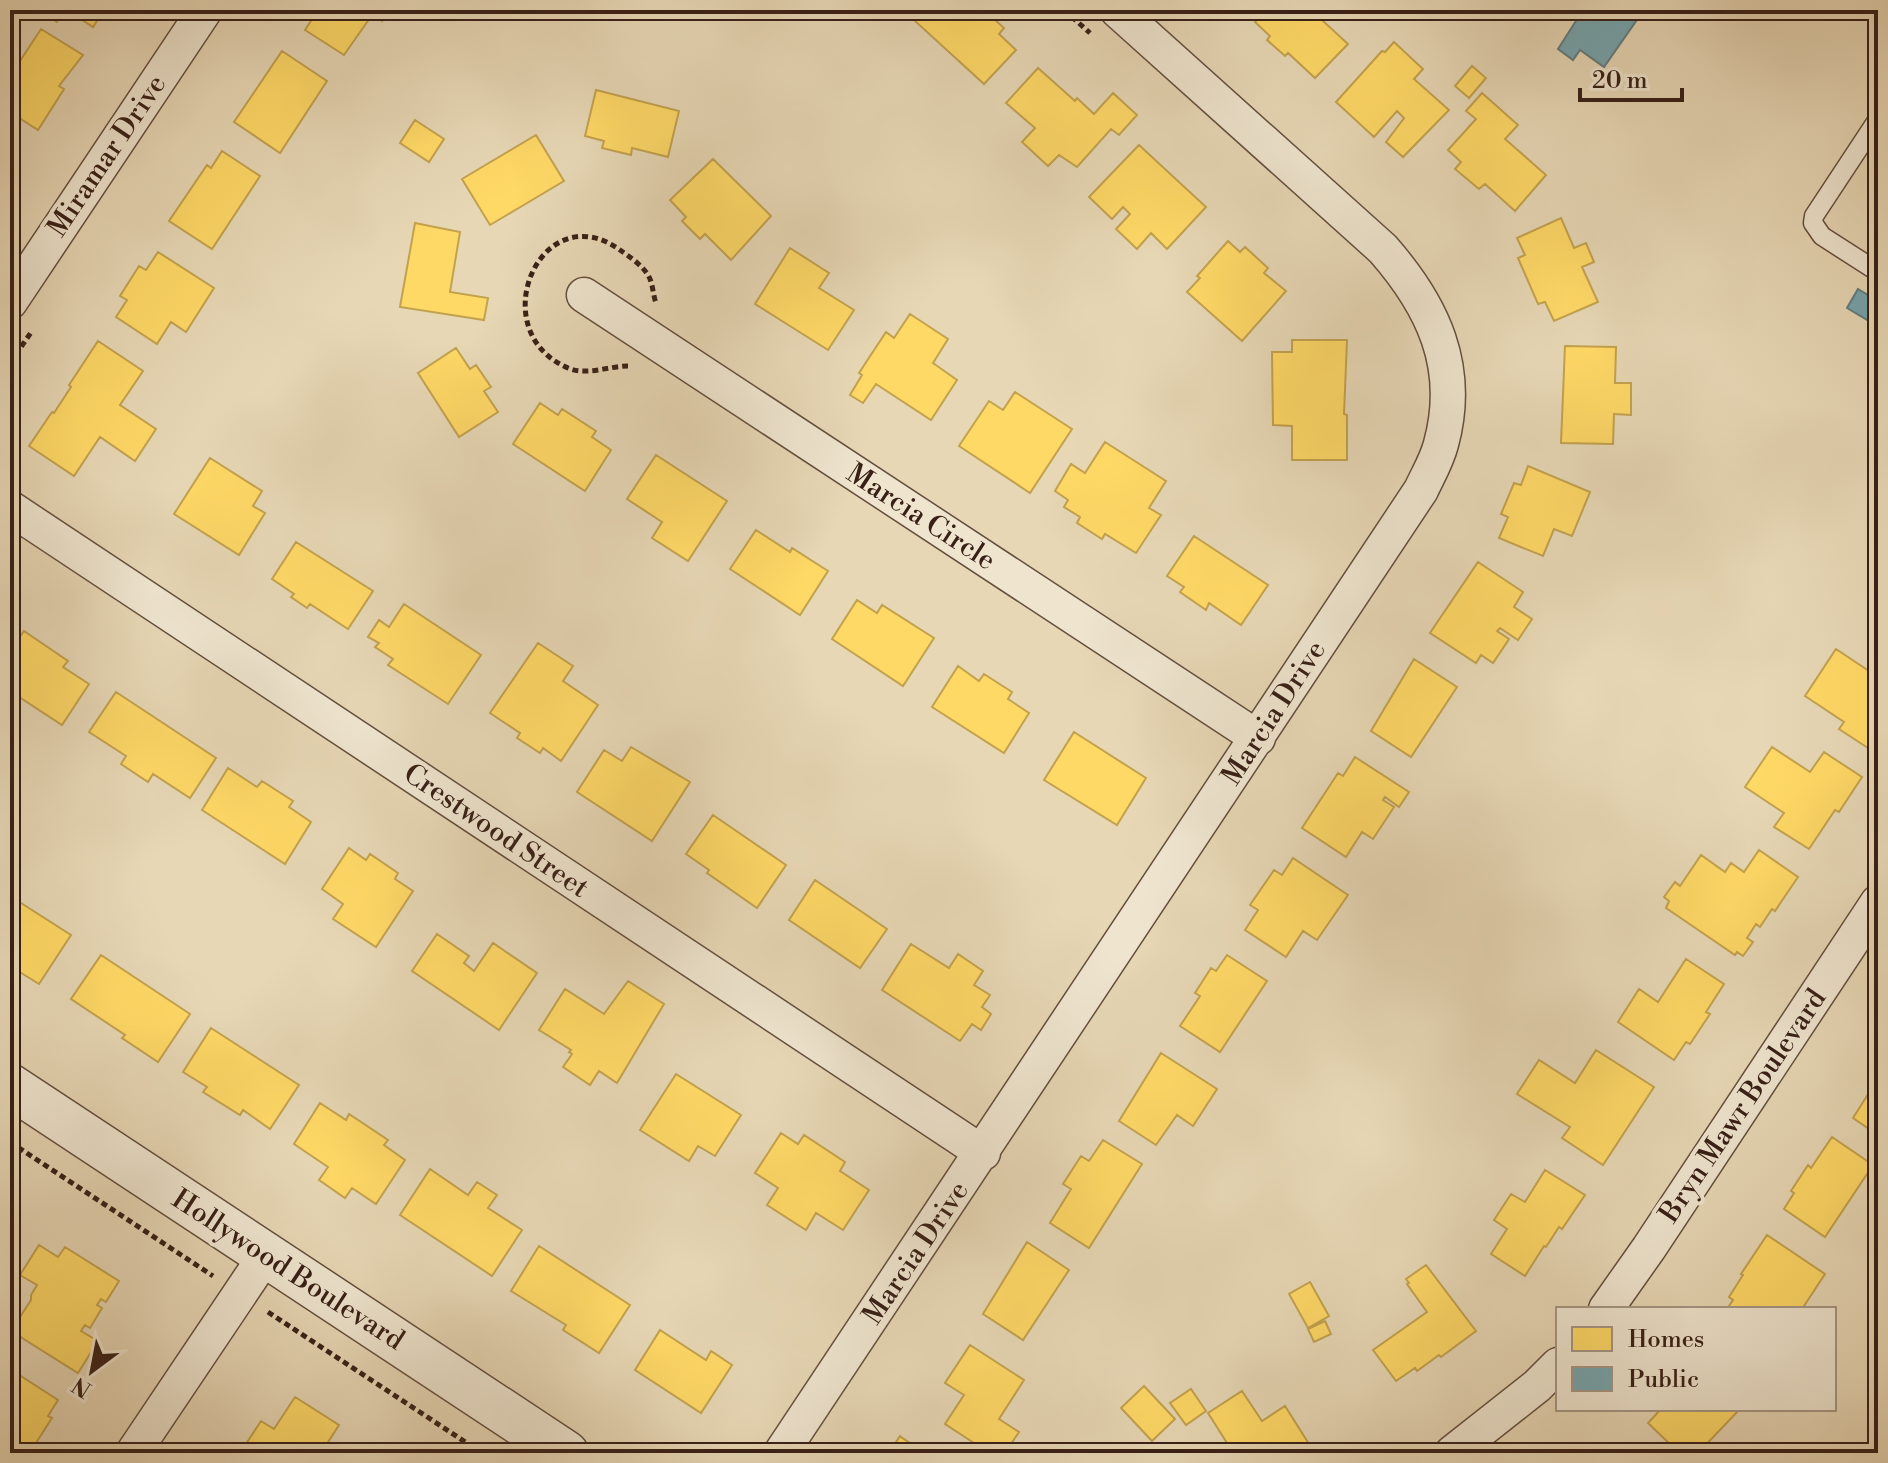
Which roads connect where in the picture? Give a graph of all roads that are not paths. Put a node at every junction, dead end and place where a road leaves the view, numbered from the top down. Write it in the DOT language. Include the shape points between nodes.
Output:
graph roads {
  1 [pos="205,10"];
  2 [pos="1117,10"];
  3 [pos="1878,119"];
  4 [pos="1878,272"];
  5 [pos="584,295"];
  6 [pos="10,302"];
  7 [pos="10,508"];
  8 [pos="1258,738"];
  9 [pos="1878,902"];
  10 [pos="10,1086"];
  11 [pos="983,1153"];
  12 [pos="266,1255"];
  13 [pos="1607,1307"];
  14 [pos="1556,1367"];
  15 [pos="133,1453"];
  16 [pos="566,1453"];
  17 [pos="781,1453"];
  18 [pos="1452,1453"];
  1 -- 6 [label="street, Miramar Drive"];
  2 -- 8 [label="street, Marcia Drive" via="1383,249 1430,312 1443,348 1448,386 1441,448"];
  3 -- 4 [label="lane" via="1813,223 1822,236"];
  5 -- 8 [label="street, Marcia Circle"];
  7 -- 11 [label="street, Crestwood Street"];
  8 -- 11 [label="street, Marcia Drive"];
  9 -- 13 [label="street, Bryn Mawr Boulevard"];
  10 -- 12 [label="street, Hollywood Boulevard"];
  11 -- 17 [label="street, Marcia Drive"];
  12 -- 15 [label="street"];
  12 -- 16 [label="street, Hollywood Boulevard"];
  14 -- 18 [label="street"];
}
